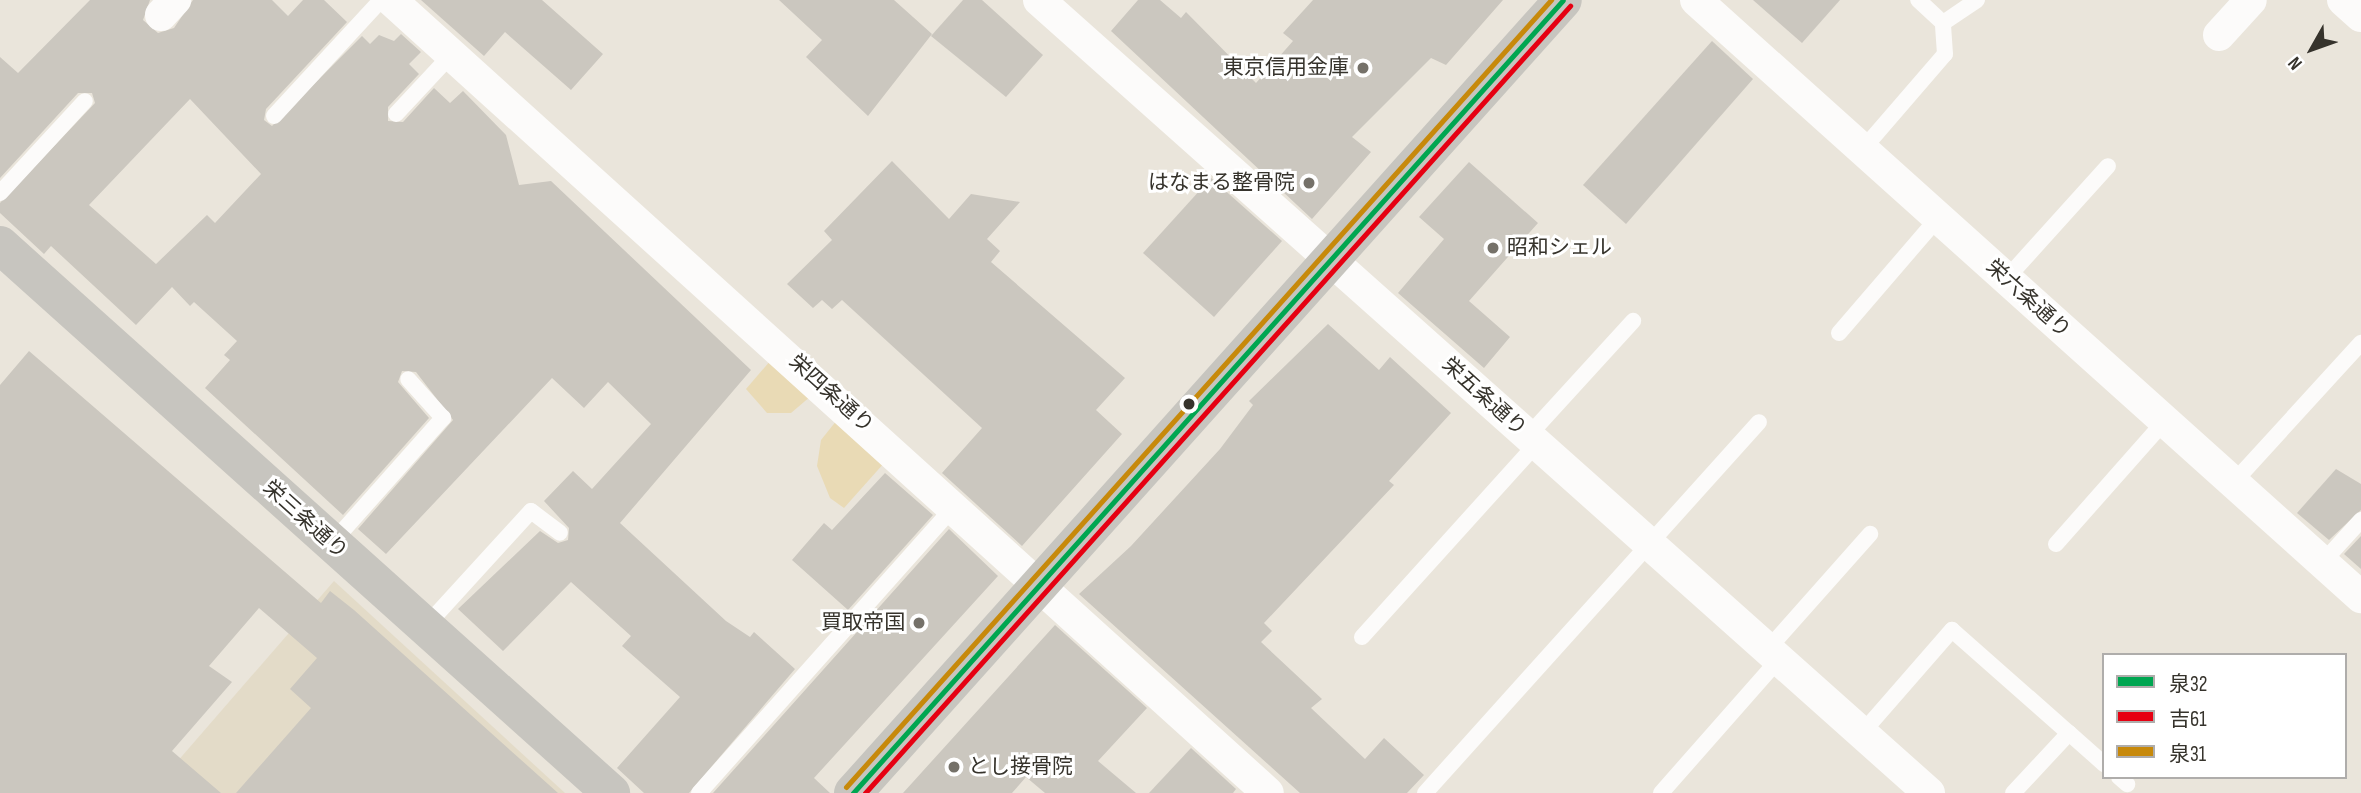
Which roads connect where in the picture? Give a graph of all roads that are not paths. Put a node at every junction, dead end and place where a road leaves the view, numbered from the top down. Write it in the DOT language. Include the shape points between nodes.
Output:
graph roads {
  1 [pos="381,0"];
  2 [pos="391,0"];
  3 [pos="1039,0"];
  4 [pos="1563,0"];
  5 [pos="1696,0"];
  6 [pos="1918,0"];
  7 [pos="1978,0"];
  8 [pos="2251,0"];
  9 [pos="2343,0"];
  10 [pos="2361,16"];
  11 [pos="1943,23"];
  12 [pos="2219,35"];
  13 [pos="452,54"];
  14 [pos="85,101"];
  15 [pos="396,114"];
  16 [pos="274,116"];
  17 [pos="1863,149"];
  18 [pos="2108,166"];
  19 [pos="0,192"];
  20 [pos="1938,218"];
  21 [pos="0,245"];
  22 [pos="1329,260"];
  23 [pos="2006,279"];
  24 [pos="1633,321"];
  25 [pos="1839,333"];
  26 [pos="2361,343"];
  27 [pos="408,379"];
  28 [pos="2165,421"];
  29 [pos="1759,422"];
  30 [pos="1532,440"];
  31 [pos="2233,483"];
  32 [pos="956,505"];
  33 [pos="2361,520"];
  34 [pos="560,533"];
  35 [pos="1870,534"];
  36 [pos="331,544"];
  37 [pos="1650,544"];
  38 [pos="2056,544"];
  39 [pos="2322,563"];
  40 [pos="1040,581"];
  41 [pos="2361,597"];
  42 [pos="425,627"];
  43 [pos="1362,637"];
  44 [pos="1773,654"];
  45 [pos="1862,733"];
  46 [pos="2069,733"];
  47 [pos="2102,762"];
  48 [pos="603,780"];
  49 [pos="1915,788"];
  50 [pos="699,793"];
  51 [pos="853,793"];
  52 [pos="1268,793"];
  53 [pos="1425,793"];
  54 [pos="1661,793"];
  55 [pos="2013,793"];
  1 -- 16 [label="lane"];
  2 -- 13 [label="street, 栄四条通り"];
  3 -- 22 [label="street, 栄五条通り"];
  4 -- 22 [label="street"];
  5 -- 17 [label="street, 栄六条通り"];
  6 -- 11 [label="lane"];
  7 -- 11 [label="lane"];
  8 -- 12 [label="street"];
  9 -- 10 [label="street"];
  11 -- 17 [label="lane" via="1940,64"];
  13 -- 15 [label="lane"];
  13 -- 32 [label="street, 栄四条通り"];
  14 -- 19 [label="lane"];
  17 -- 20 [label="street, 栄六条通り"];
  18 -- 23 [label="lane"];
  20 -- 23 [label="street, 栄六条通り"];
  20 -- 25 [label="lane"];
  21 -- 36 [label="street, 栄三条通り"];
  22 -- 30 [label="street, 栄五条通り"];
  22 -- 40 [label="street"];
  23 -- 28 [label="street, 栄六条通り"];
  24 -- 30 [label="lane"];
  26 -- 31 [label="lane"];
  27 -- 36 [label="lane" via="443,418"];
  28 -- 31 [label="street, 栄六条通り"];
  28 -- 38 [label="lane"];
  29 -- 37 [label="lane"];
  30 -- 37 [label="street, 栄五条通り"];
  30 -- 43 [label="lane"];
  31 -- 39 [label="street, 栄六条通り"];
  32 -- 40 [label="street, 栄四条通り"];
  32 -- 50 [label="lane"];
  33 -- 39 [label="lane"];
  34 -- 42 [label="lane" via="531,511 526,514"];
  35 -- 44 [label="lane"];
  36 -- 42 [label="street, 栄三条通り"];
  37 -- 44 [label="street, 栄五条通り"];
  37 -- 53 [label="lane"];
  39 -- 41 [label="street, 栄六条通り"];
  40 -- 51 [label="street"];
  40 -- 52 [label="street, 栄四条通り"];
  42 -- 48 [label="street, 栄三条通り" via="524,699"];
  44 -- 45 [label="street, 栄五条通り"];
  44 -- 54 [label="lane"];
  45 -- 46 [label="lane" via="1952,631"];
  45 -- 49 [label="street, 栄五条通り"];
  46 -- 47 [label="lane"];
  46 -- 55 [label="lane"];
}
